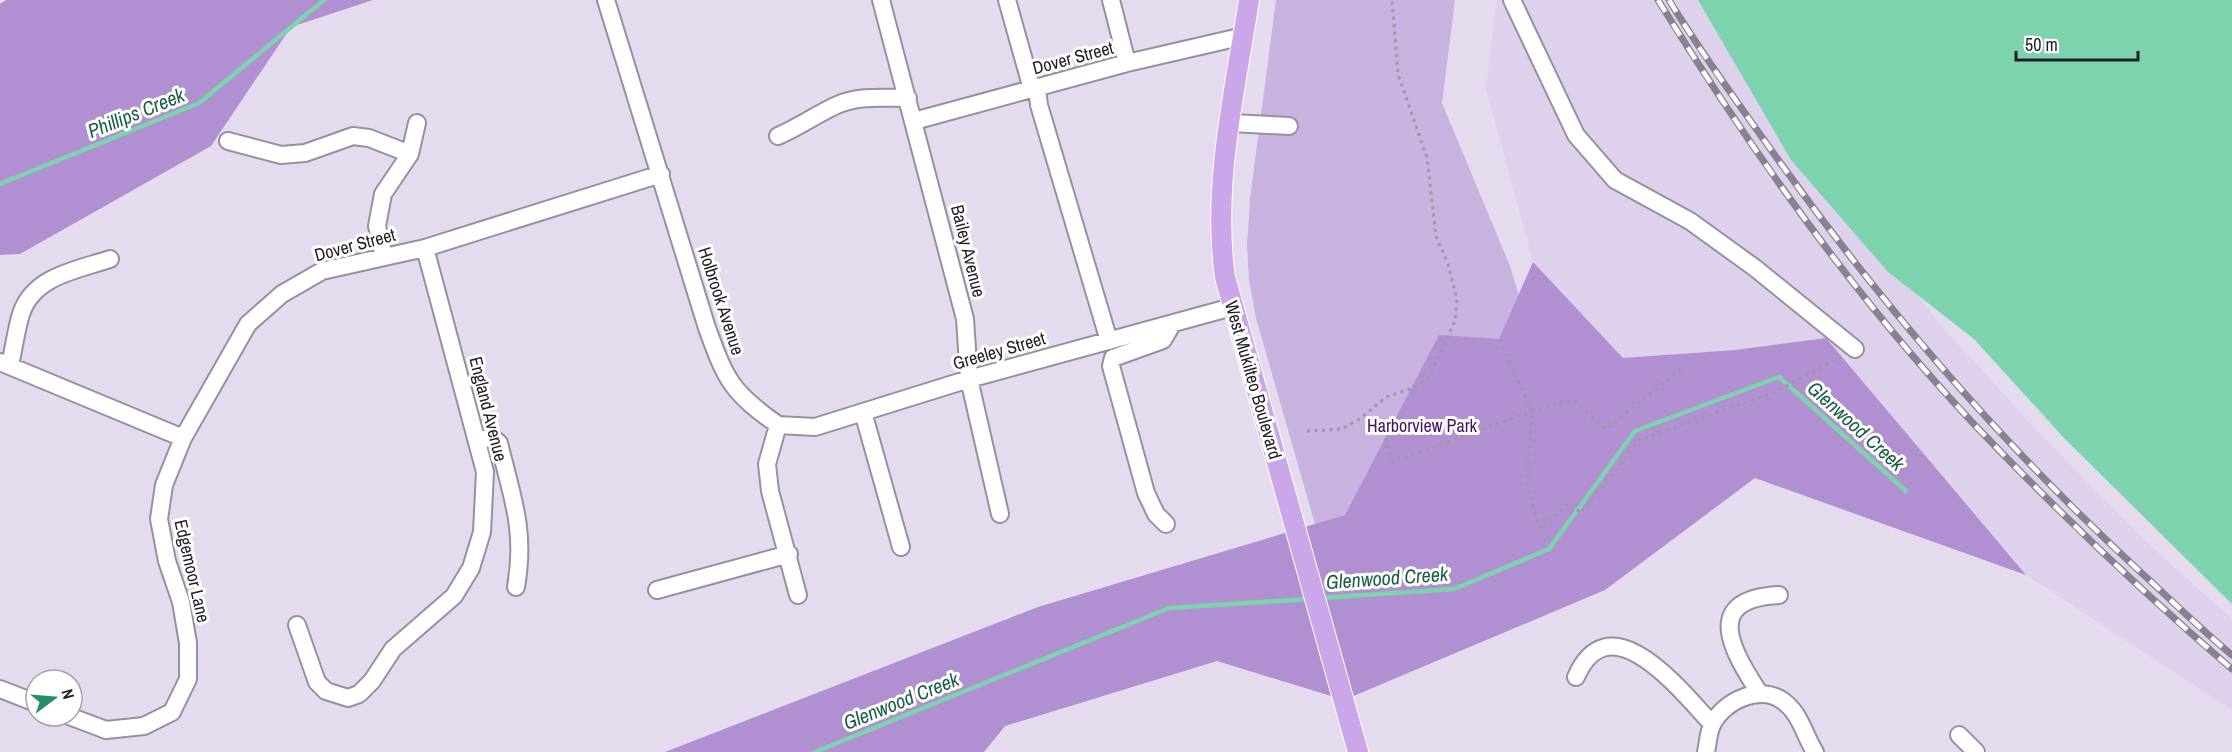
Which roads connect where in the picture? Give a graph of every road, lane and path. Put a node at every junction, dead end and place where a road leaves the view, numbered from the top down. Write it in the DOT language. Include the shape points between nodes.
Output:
graph roads {
  1 [pos="606,0"];
  2 [pos="881,0"];
  3 [pos="1007,0"];
  4 [pos="1111,0"];
  5 [pos="1249,0"];
  6 [pos="1392,0"];
  7 [pos="1512,0"];
  8 [pos="1244,36"];
  9 [pos="1127,63"];
  10 [pos="1034,88"];
  11 [pos="908,98"];
  12 [pos="914,121"];
  13 [pos="417,123"];
  14 [pos="1231,123"];
  15 [pos="1289,126"];
  16 [pos="778,136"];
  17 [pos="228,141"];
  18 [pos="410,154"];
  19 [pos="661,174"];
  20 [pos="425,248"];
  21 [pos="384,257"];
  22 [pos="110,259"];
  23 [pos="1232,307"];
  24 [pos="1173,324"];
  25 [pos="1499,340"];
  26 [pos="1108,341"];
  27 [pos="1855,349"];
  28 [pos="5,363"];
  29 [pos="1681,369"];
  30 [pos="969,380"];
  31 [pos="1532,411"];
  32 [pos="863,412"];
  33 [pos="778,425"];
  34 [pos="1307,431"];
  35 [pos="183,438"];
  36 [pos="1385,438"];
  37 [pos="477,441"];
  38 [pos="1000,514"];
  39 [pos="1166,524"];
  40 [pos="901,547"];
  41 [pos="789,554"];
  42 [pos="516,586"];
  43 [pos="657,590"];
  44 [pos="798,595"];
  45 [pos="1779,596"];
  46 [pos="297,625"];
  47 [pos="1576,677"];
  48 [pos="0,689"];
  49 [pos="1760,694"];
  50 [pos="24,698"];
  51 [pos="84,722"];
  52 [pos="1712,724"];
  53 [pos="1959,735"];
  54 [pos="1358,752"];
  55 [pos="1706,752"];
  56 [pos="1815,752"];
  57 [pos="1976,752"];
  1 -- 19 [label="street, Holbrook Avenue"];
  2 -- 11 [label="street, Bailey Avenue"];
  3 -- 10 [label="street"];
  4 -- 9 [label="street"];
  5 -- 8 [label="main road, West Mukilteo Boulevard"];
  6 -- 34 [label="path" via="1398,74 1427,158 1436,236 1457,300 1455,321 1431,374 1419,386 1386,397 1342,429"];
  7 -- 27 [label="street" via="1576,135 1615,180 1690,220"];
  8 -- 9 [label="street, Dover Street"];
  8 -- 14 [label="main road, West Mukilteo Boulevard"];
  9 -- 10 [label="street, Dover Street"];
  10 -- 12 [label="street, Dover Street"];
  10 -- 26 [label="street"];
  11 -- 12 [label="street, Bailey Avenue"];
  11 -- 16 [label="street" via="838,104"];
  12 -- 30 [label="street, Bailey Avenue" via="965,319"];
  13 -- 18 [label="street"];
  14 -- 15 [label="street"];
  14 -- 23 [label="main road, West Mukilteo Boulevard" via="1220,244"];
  17 -- 18 [label="street" via="281,155 305,153 353,136"];
  18 -- 21 [label="street" via="383,194 377,226"];
  19 -- 20 [label="street, Dover Street"];
  19 -- 33 [label="street, Holbrook Avenue" via="724,376 749,404"];
  20 -- 21 [label="street, Dover Street"];
  20 -- 37 [label="street, England Avenue"];
  21 -- 35 [label="street, Dover Street" via="322,271 282,294 248,324"];
  22 -- 28 [label="street" via="60,275 35,290 21,313"];
  23 -- 24 [label="street, Greeley Street"];
  23 -- 54 [label="main road, West Mukilteo Boulevard"];
  24 -- 26 [label="street, Greeley Street"];
  24 -- 39 [label="street" via="1163,340 1113,358 1111,366 1146,493"];
  25 -- 31 [label="path"];
  26 -- 30 [label="street, Greeley Street"];
  27 -- 31 [label="path" via="1775,392 1639,441 1581,513 1568,503 1540,528 1527,484"];
  28 -- 35 [label="street"];
  29 -- 31 [label="path" via="1606,429 1572,400"];
  30 -- 32 [label="street, Greeley Street"];
  30 -- 38 [label="street, Bailey Avenue"];
  31 -- 36 [label="path" via="1393,462"];
  32 -- 33 [label="street, Greeley Street" via="815,427"];
  32 -- 40 [label="street"];
  33 -- 41 [label="street" via="767,464 770,490"];
  35 -- 51 [label="street, Edgemoor Lane" via="164,485 159,519 167,561 181,602 188,643 188,680 172,712 144,726 106,730"];
  37 -- 42 [label="street" via="492,437 499,443 518,511 520,566"];
  37 -- 46 [label="street, England Avenue" via="485,484 482,532 471,568 454,596 393,649 372,681 359,694 340,698 326,691 317,682"];
  41 -- 43 [label="street"];
  41 -- 44 [label="street"];
  45 -- 49 [label="street" via="1744,603 1735,608 1730,618 1730,633 1739,658"];
  47 -- 52 [label="street" via="1582,663 1596,651 1634,651 1659,668"];
  48 -- 50 [label="street"];
  49 -- 52 [label="street" via="1734,700"];
  49 -- 56 [label="street" via="1782,700 1799,718"];
  52 -- 55 [label="street"];
  53 -- 57 [label="street"];
}
